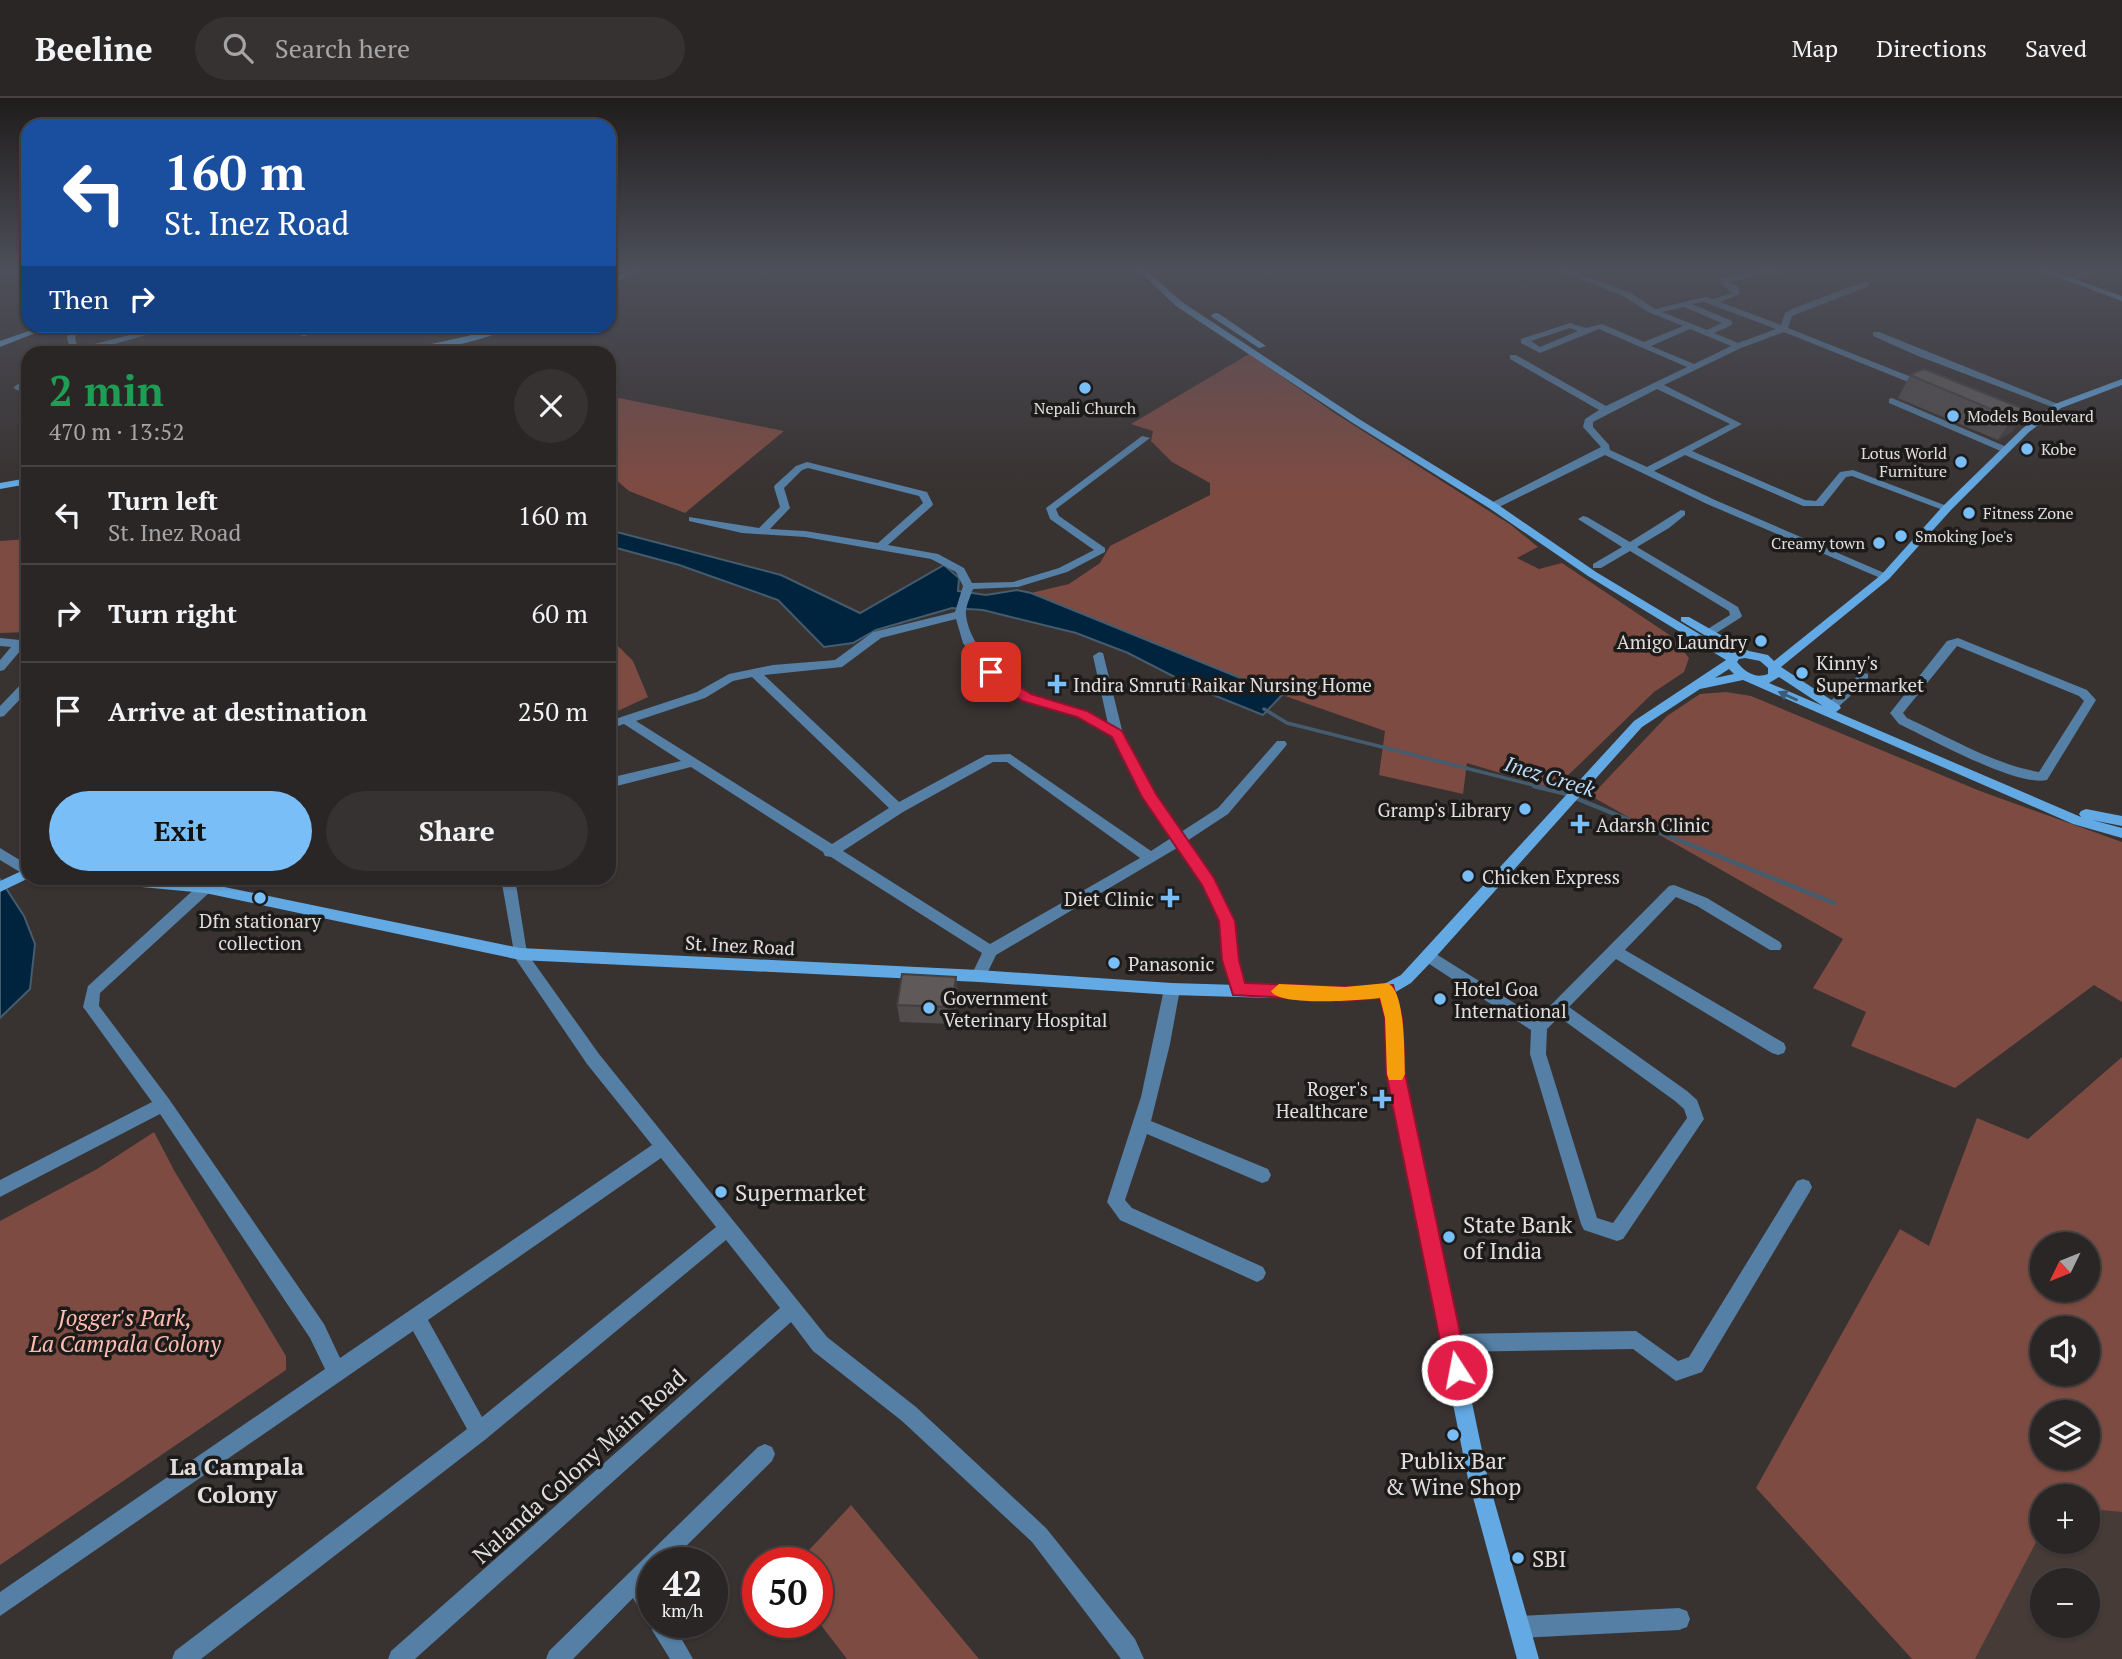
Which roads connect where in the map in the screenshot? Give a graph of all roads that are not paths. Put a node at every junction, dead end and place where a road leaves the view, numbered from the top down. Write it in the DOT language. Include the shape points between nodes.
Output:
graph roads {
  1 [pos="1241,343"];
  2 [pos="1253,343"];
  3 [pos="1527,343"];
  4 [pos="1559,343"];
  5 [pos="1636,343"];
  6 [pos="1650,343"];
  7 [pos="1731,343"];
  8 [pos="1747,343"];
  9 [pos="1818,343"];
  10 [pos="1897,343"];
  11 [pos="1643,346"];
  12 [pos="1738,346"];
  13 [pos="1513,357"];
  14 [pos="1695,367"];
  15 [pos="2122,382"];
  16 [pos="1656,385"];
  17 [pos="18,387"];
  18 [pos="21,388"];
  19 [pos="1930,388"];
  20 [pos="1892,401"];
  21 [pos="2058,406"];
  22 [pos="1605,410"];
  23 [pos="2014,425"];
  24 [pos="2026,430"];
  25 [pos="1145,438"];
  26 [pos="2006,450"];
  27 [pos="1605,451"];
  28 [pos="1686,452"];
  29 [pos="1646,472"];
  30 [pos="21,482"];
  31 [pos="0,486"];
  32 [pos="1497,504"];
  33 [pos="1947,508"];
  34 [pos="1681,513"];
  35 [pos="693,519"];
  36 [pos="1583,519"];
  37 [pos="763,530"];
  38 [pos="881,547"];
  39 [pos="1628,548"];
  40 [pos="1597,566"];
  41 [pos="1885,577"];
  42 [pos="968,586"];
  43 [pos="960,614"];
  44 [pos="1710,634"];
  45 [pos="0,642"];
  46 [pos="1790,652"];
  47 [pos="1751,655"];
  48 [pos="1099,656"];
  49 [pos="1731,661"];
  50 [pos="0,667"];
  51 [pos="1775,668"];
  52 [pos="755,673"];
  53 [pos="1864,677"];
  54 [pos="1747,678"];
  55 [pos="1693,687"];
  56 [pos="21,691"];
  57 [pos="1832,706"];
  58 [pos="0,713"];
  59 [pos="626,720"];
  60 [pos="616,723"];
  61 [pos="1117,734"];
  62 [pos="1281,744"];
  63 [pos="1972,751"];
  64 [pos="689,763"];
  65 [pos="1963,764"];
  66 [pos="616,781"];
  67 [pos="898,809"];
  68 [pos="2122,821"];
  69 [pos="2122,833"];
  70 [pos="1181,839"];
  71 [pos="831,852"];
  72 [pos="0,853"];
  73 [pos="1151,858"];
  74 [pos="21,867"];
  75 [pos="173,885"];
  76 [pos="509,885"];
  77 [pos="205,888"];
  78 [pos="1775,946"];
  79 [pos="1614,950"];
  80 [pos="990,951"];
  81 [pos="520,954"];
  82 [pos="1428,956"];
  83 [pos="979,976"];
  84 [pos="1172,989"];
  85 [pos="1239,990"];
  86 [pos="1387,990"];
  87 [pos="1559,1008"];
  88 [pos="1539,1027"];
  89 [pos="1778,1048"];
  90 [pos="163,1104"];
  91 [pos="1143,1125"];
  92 [pos="663,1147"];
  93 [pos="1262,1175"];
  94 [pos="1803,1186"];
  95 [pos="0,1189"];
  96 [pos="729,1227"];
  97 [pos="1257,1273"];
  98 [pos="792,1309"];
  99 [pos="416,1319"];
  100 [pos="1452,1343"];
  101 [pos="336,1370"];
  102 [pos="480,1432"];
  103 [pos="765,1454"];
  104 [pos="669,1547"];
  105 [pos="635,1581"];
  106 [pos="637,1584"];
  107 [pos="0,1605"];
  108 [pos="1679,1619"];
  109 [pos="1521,1627"];
  110 [pos="670,1638"];
  111 [pos="183,1659"];
  112 [pos="399,1659"];
  113 [pos="557,1659"];
  114 [pos="682,1659"];
  115 [pos="1133,1659"];
  116 [pos="1528,1659"];
  1 -- 32 [label="main road"];
  2 -- 32 [label="main road"];
  3 -- 4 [label="street" via="1540,350"];
  5 -- 11 [label="street"];
  6 -- 11 [label="street"];
  7 -- 12 [label="street"];
  8 -- 12 [label="street"];
  9 -- 19 [label="street"];
  10 -- 21 [label="street"];
  11 -- 14 [label="street"];
  12 -- 14 [label="street"];
  13 -- 22 [label="street"];
  14 -- 16 [label="street"];
  15 -- 21 [label="main road"];
  16 -- 22 [label="street"];
  16 -- 28 [label="street" via="1737,424"];
  17 -- 18 [label="street"];
  20 -- 26 [label="street"];
  21 -- 24 [label="main road"];
  22 -- 27 [label="street" via="1588,421"];
  23 -- 24 [label="street"];
  24 -- 26 [label="main road"];
  25 -- 42 [label="street" via="1051,508 1054,517 1101,550 1063,570 1014,585"];
  26 -- 33 [label="main road"];
  27 -- 29 [label="street"];
  27 -- 32 [label="street"];
  28 -- 29 [label="street"];
  28 -- 33 [label="street" via="1803,503 1819,504 1843,474 1853,473"];
  29 -- 41 [label="street"];
  30 -- 31 [label="main road"];
  32 -- 40 [label="main road"];
  32 -- 49 [label="main road" via="1592,574"];
  33 -- 41 [label="main road"];
  34 -- 39 [label="street"];
  35 -- 37 [label="street"];
  36 -- 39 [label="street"];
  37 -- 38 [label="street"];
  37 -- 38 [label="street" via="785,508 779,487 807,465 923,494 928,504"];
  38 -- 42 [label="street" via="934,556 960,570"];
  39 -- 40 [label="street"];
  39 -- 44 [label="street" via="1734,609 1736,616"];
  40 -- 44 [label="main road"];
  41 -- 46 [label="main road"];
  42 -- 43 [label="street"];
  43 -- 52 [label="street" via="877,635 838,664"];
  43 -- 61 [label="street" via="969,643 991,672 1027,697 1082,714"];
  44 -- 47 [label="main road"];
  45 -- 50 [label="street" via="20,644"];
  46 -- 47 [label="main road"];
  46 -- 51 [label="main road"];
  47 -- 49 [label="main road"];
  47 -- 51 [label="main road"];
  48 -- 61 [label="street"];
  49 -- 54 [label="main road"];
  49 -- 55 [label="main road"];
  51 -- 54 [label="main road" via="1769,679"];
  51 -- 57 [label="main road"];
  52 -- 59 [label="street" via="729,678 701,695"];
  52 -- 67 [label="street"];
  53 -- 57 [label="street"];
  54 -- 55 [label="main road"];
  69 -- 54 [label="main road, one-way" via="2078,821"];
  55 -- 82 [label="main road" via="1638,724"];
  56 -- 58 [label="street"];
  57 -- 65 [label="main road"];
  59 -- 60 [label="street"];
  59 -- 64 [label="street"];
  61 -- 70 [label="street" via="1150,797"];
  62 -- 70 [label="street" via="1223,811"];
  63 -- 63 [label="street" via="1903,721 1896,713 1951,643 1971,647 2083,693 2090,700 2042,777"];
  63 -- 65 [label="street"];
  64 -- 66 [label="street"];
  64 -- 71 [label="street"];
  65 -- 68 [label="main road" via="2070,809"];
  67 -- 71 [label="street"];
  67 -- 73 [label="street" via="990,758 1010,758"];
  70 -- 73 [label="street"];
  70 -- 85 [label="street" via="1227,921 1230,960"];
  71 -- 80 [label="street"];
  72 -- 74 [label="street"];
  73 -- 80 [label="street"];
  75 -- 77 [label="main road, St. Inez Road"];
  76 -- 81 [label="street"];
  77 -- 81 [label="main road, St. Inez Road"];
  77 -- 90 [label="street" via="93,990 91,1007"];
  78 -- 79 [label="street" via="1674,890"];
  79 -- 87 [label="street"];
  79 -- 89 [label="street"];
  80 -- 83 [label="street"];
  81 -- 83 [label="main road, St. Inez Road"];
  81 -- 92 [label="street" via="593,1059"];
  82 -- 86 [label="main road" via="1406,979"];
  82 -- 88 [label="street"];
  83 -- 84 [label="main road, St. Inez Road"];
  84 -- 85 [label="main road, St. Inez Road"];
  84 -- 91 [label="street" via="1163,1049"];
  85 -- 86 [label="main road, St. Inez Road" via="1345,994"];
  86 -- 100 [label="main road" via="1394,1018 1395,1073"];
  87 -- 88 [label="street"];
  87 -- 88 [label="street" via="1681,1096 1694,1111 1696,1119 1617,1233 1590,1224 1538,1054"];
  90 -- 95 [label="street"];
  90 -- 101 [label="street" via="317,1331"];
  91 -- 93 [label="street"];
  91 -- 97 [label="street" via="1116,1202 1120,1209"];
  92 -- 96 [label="street"];
  92 -- 99 [label="street"];
  94 -- 100 [label="street" via="1695,1365 1676,1371 1636,1340"];
  96 -- 98 [label="street"];
  96 -- 102 [label="street"];
  98 -- 112 [label="street, Nalanda Colony Main Road"];
  98 -- 115 [label="street" via="820,1344 909,1414 1039,1535"];
  99 -- 101 [label="street"];
  99 -- 102 [label="street"];
  100 -- 109 [label="main road" via="1478,1479"];
  101 -- 107 [label="street"];
  102 -- 111 [label="street"];
  103 -- 104 [label="street"];
  105 -- 106 [label="street"];
  105 -- 113 [label="street"];
  108 -- 109 [label="street"];
  109 -- 116 [label="main road"];
  110 -- 114 [label="street"];
}
